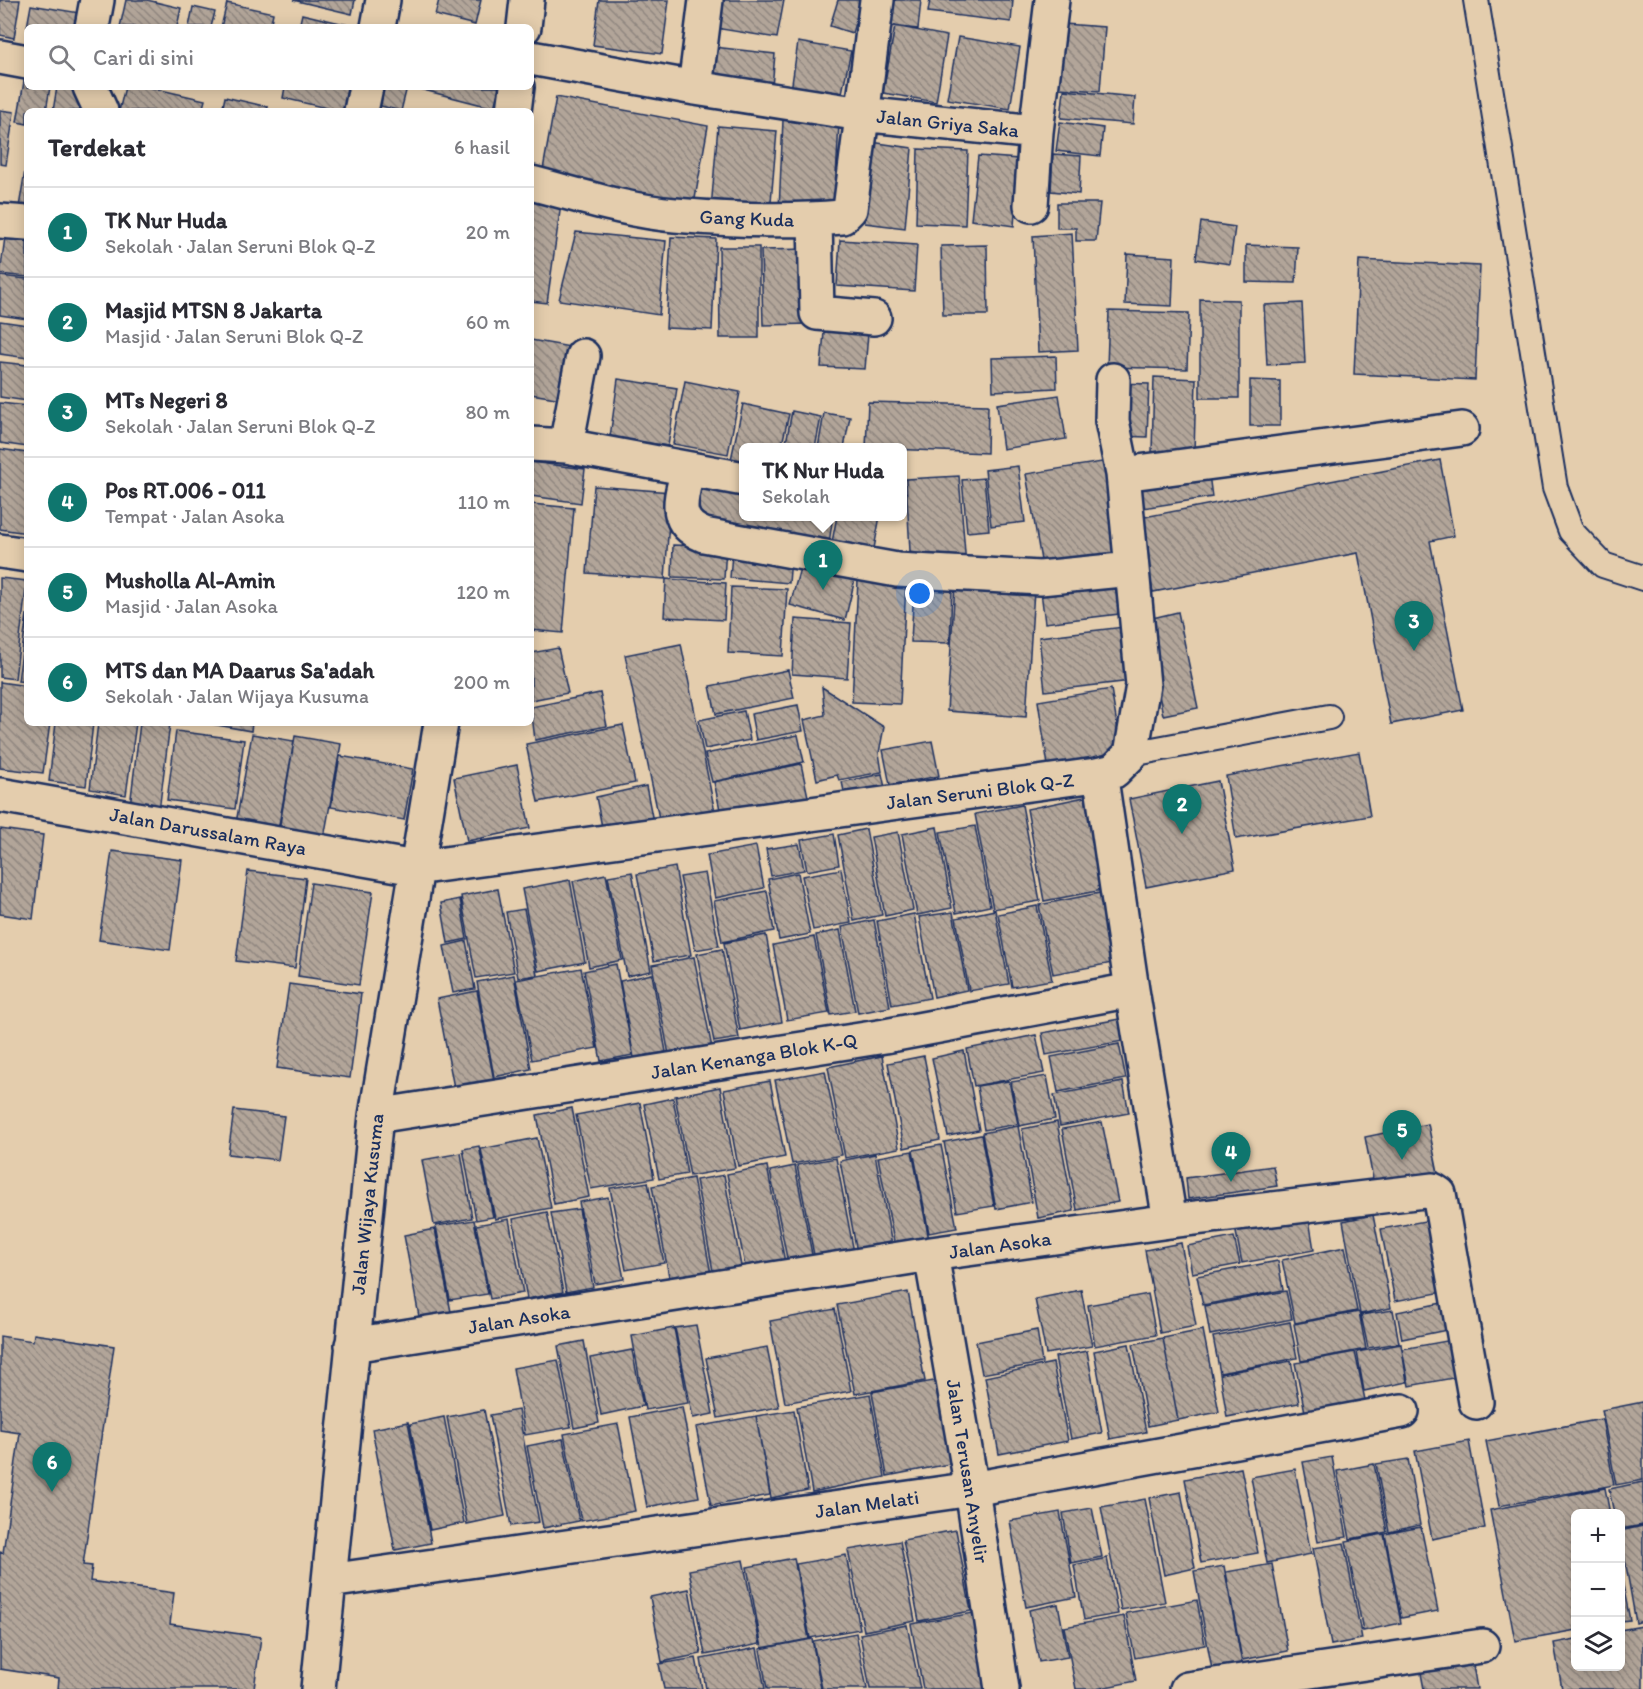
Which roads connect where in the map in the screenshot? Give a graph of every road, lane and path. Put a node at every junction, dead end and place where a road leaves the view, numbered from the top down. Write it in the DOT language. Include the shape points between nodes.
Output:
graph roads {
  1 [pos="97,0"];
  2 [pos="383,0"];
  3 [pos="527,0"];
  4 [pos="706,0"];
  5 [pos="877,0"];
  6 [pos="1052,0"];
  7 [pos="1476,0"];
  8 [pos="93,24"];
  9 [pos="379,24"];
  10 [pos="524,24"];
  11 [pos="0,57"];
  12 [pos="534,59"];
  13 [pos="24,61"];
  14 [pos="695,88"];
  15 [pos="91,90"];
  16 [pos="365,90"];
  17 [pos="517,90"];
  18 [pos="100,108"];
  19 [pos="362,108"];
  20 [pos="514,108"];
  21 [pos="861,114"];
  22 [pos="1036,132"];
  23 [pos="534,184"];
  24 [pos="1031,205"];
  25 [pos="815,219"];
  26 [pos="0,221"];
  27 [pos="24,223"];
  28 [pos="874,318"];
  29 [pos="583,356"];
  30 [pos="1113,380"];
  31 [pos="1462,429"];
  32 [pos="534,444"];
  33 [pos="566,447"];
  34 [pos="688,469"];
  35 [pos="1123,474"];
  36 [pos="739,478"];
  37 [pos="0,551"];
  38 [pos="24,555"];
  39 [pos="1131,569"];
  40 [pos="1643,578"];
  41 [pos="1329,717"];
  42 [pos="440,726"];
  43 [pos="1131,754"];
  44 [pos="1096,775"];
  45 [pos="0,795"];
  46 [pos="415,868"];
  47 [pos="1132,990"];
  48 [pos="376,1116"];
  49 [pos="1170,1221"];
  50 [pos="931,1254"];
  51 [pos="352,1345"];
  52 [pos="1476,1402"];
  53 [pos="1402,1411"];
  54 [pos="972,1489"];
  55 [pos="329,1581"];
  56 [pos="1482,1646"];
  57 [pos="318,1689"];
  58 [pos="1002,1689"];
  59 [pos="1187,1689"];
  1 -- 8 [label="street"];
  2 -- 9 [label="street"];
  3 -- 10 [label="street"];
  4 -- 14 [label="street"];
  5 -- 21 [label="street, Jalan Griya Saka"];
  6 -- 22 [label="street, Jalan Griya Saka"];
  7 -- 40 [label="lane" via="1555,488 1571,531 1603,565"];
  11 -- 13 [label="street"];
  12 -- 14 [label="street, Jalan Griya Saka"];
  14 -- 21 [label="street, Jalan Griya Saka"];
  15 -- 18 [label="street"];
  16 -- 19 [label="street"];
  17 -- 20 [label="street"];
  21 -- 22 [label="street, Jalan Griya Saka"];
  21 -- 25 [label="street, Jalan Griya Saka" via="850,209 842,217"];
  22 -- 24 [label="street, Jalan Griya Saka"];
  23 -- 25 [label="street, Gang Kuda" via="674,215"];
  25 -- 28 [label="street, Gang Kuda" via="817,313"];
  26 -- 27 [label="street"];
  29 -- 33 [label="street"];
  30 -- 35 [label="street" via="1112,421"];
  31 -- 35 [label="street"];
  32 -- 33 [label="street"];
  33 -- 34 [label="street"];
  34 -- 36 [label="street"];
  34 -- 39 [label="street" via="681,514 688,527 704,535 897,570 1040,578"];
  35 -- 39 [label="street"];
  37 -- 38 [label="street"];
  39 -- 43 [label="street" via="1143,685"];
  41 -- 43 [label="lane"];
  42 -- 46 [label="street, Jalan Wijaya Kusuma"];
  43 -- 44 [label="street" via="1113,771"];
  44 -- 46 [label="street, Jalan Seruni Blok Q-Z"];
  44 -- 47 [label="street, Jalan Seruni Blok Q-Z" via="1101,779"];
  45 -- 46 [label="street, Jalan Darussalam Raya"];
  46 -- 48 [label="street, Jalan Wijaya Kusuma"];
  47 -- 48 [label="street, Jalan Kenanga Blok K-Q" via="885,1036"];
  47 -- 49 [label="street, Jalan Seruni Blok Q-Z"];
  48 -- 51 [label="street, Jalan Wijaya Kusuma"];
  49 -- 50 [label="street, Jalan Asoka"];
  49 -- 52 [label="street, Jalan Asoka" via="1433,1190 1439,1194"];
  50 -- 51 [label="street, Jalan Asoka"];
  50 -- 54 [label="street, Jalan Terusan Anyelir"];
  51 -- 55 [label="street, Jalan Wijaya Kusuma"];
  53 -- 54 [label="street, Jalan Melati"];
  54 -- 55 [label="street, Jalan Melati"];
  54 -- 58 [label="street, Jalan Terusan Anyelir"];
  55 -- 57 [label="street, Jalan Wijaya Kusuma"];
  56 -- 59 [label="street"];
}
